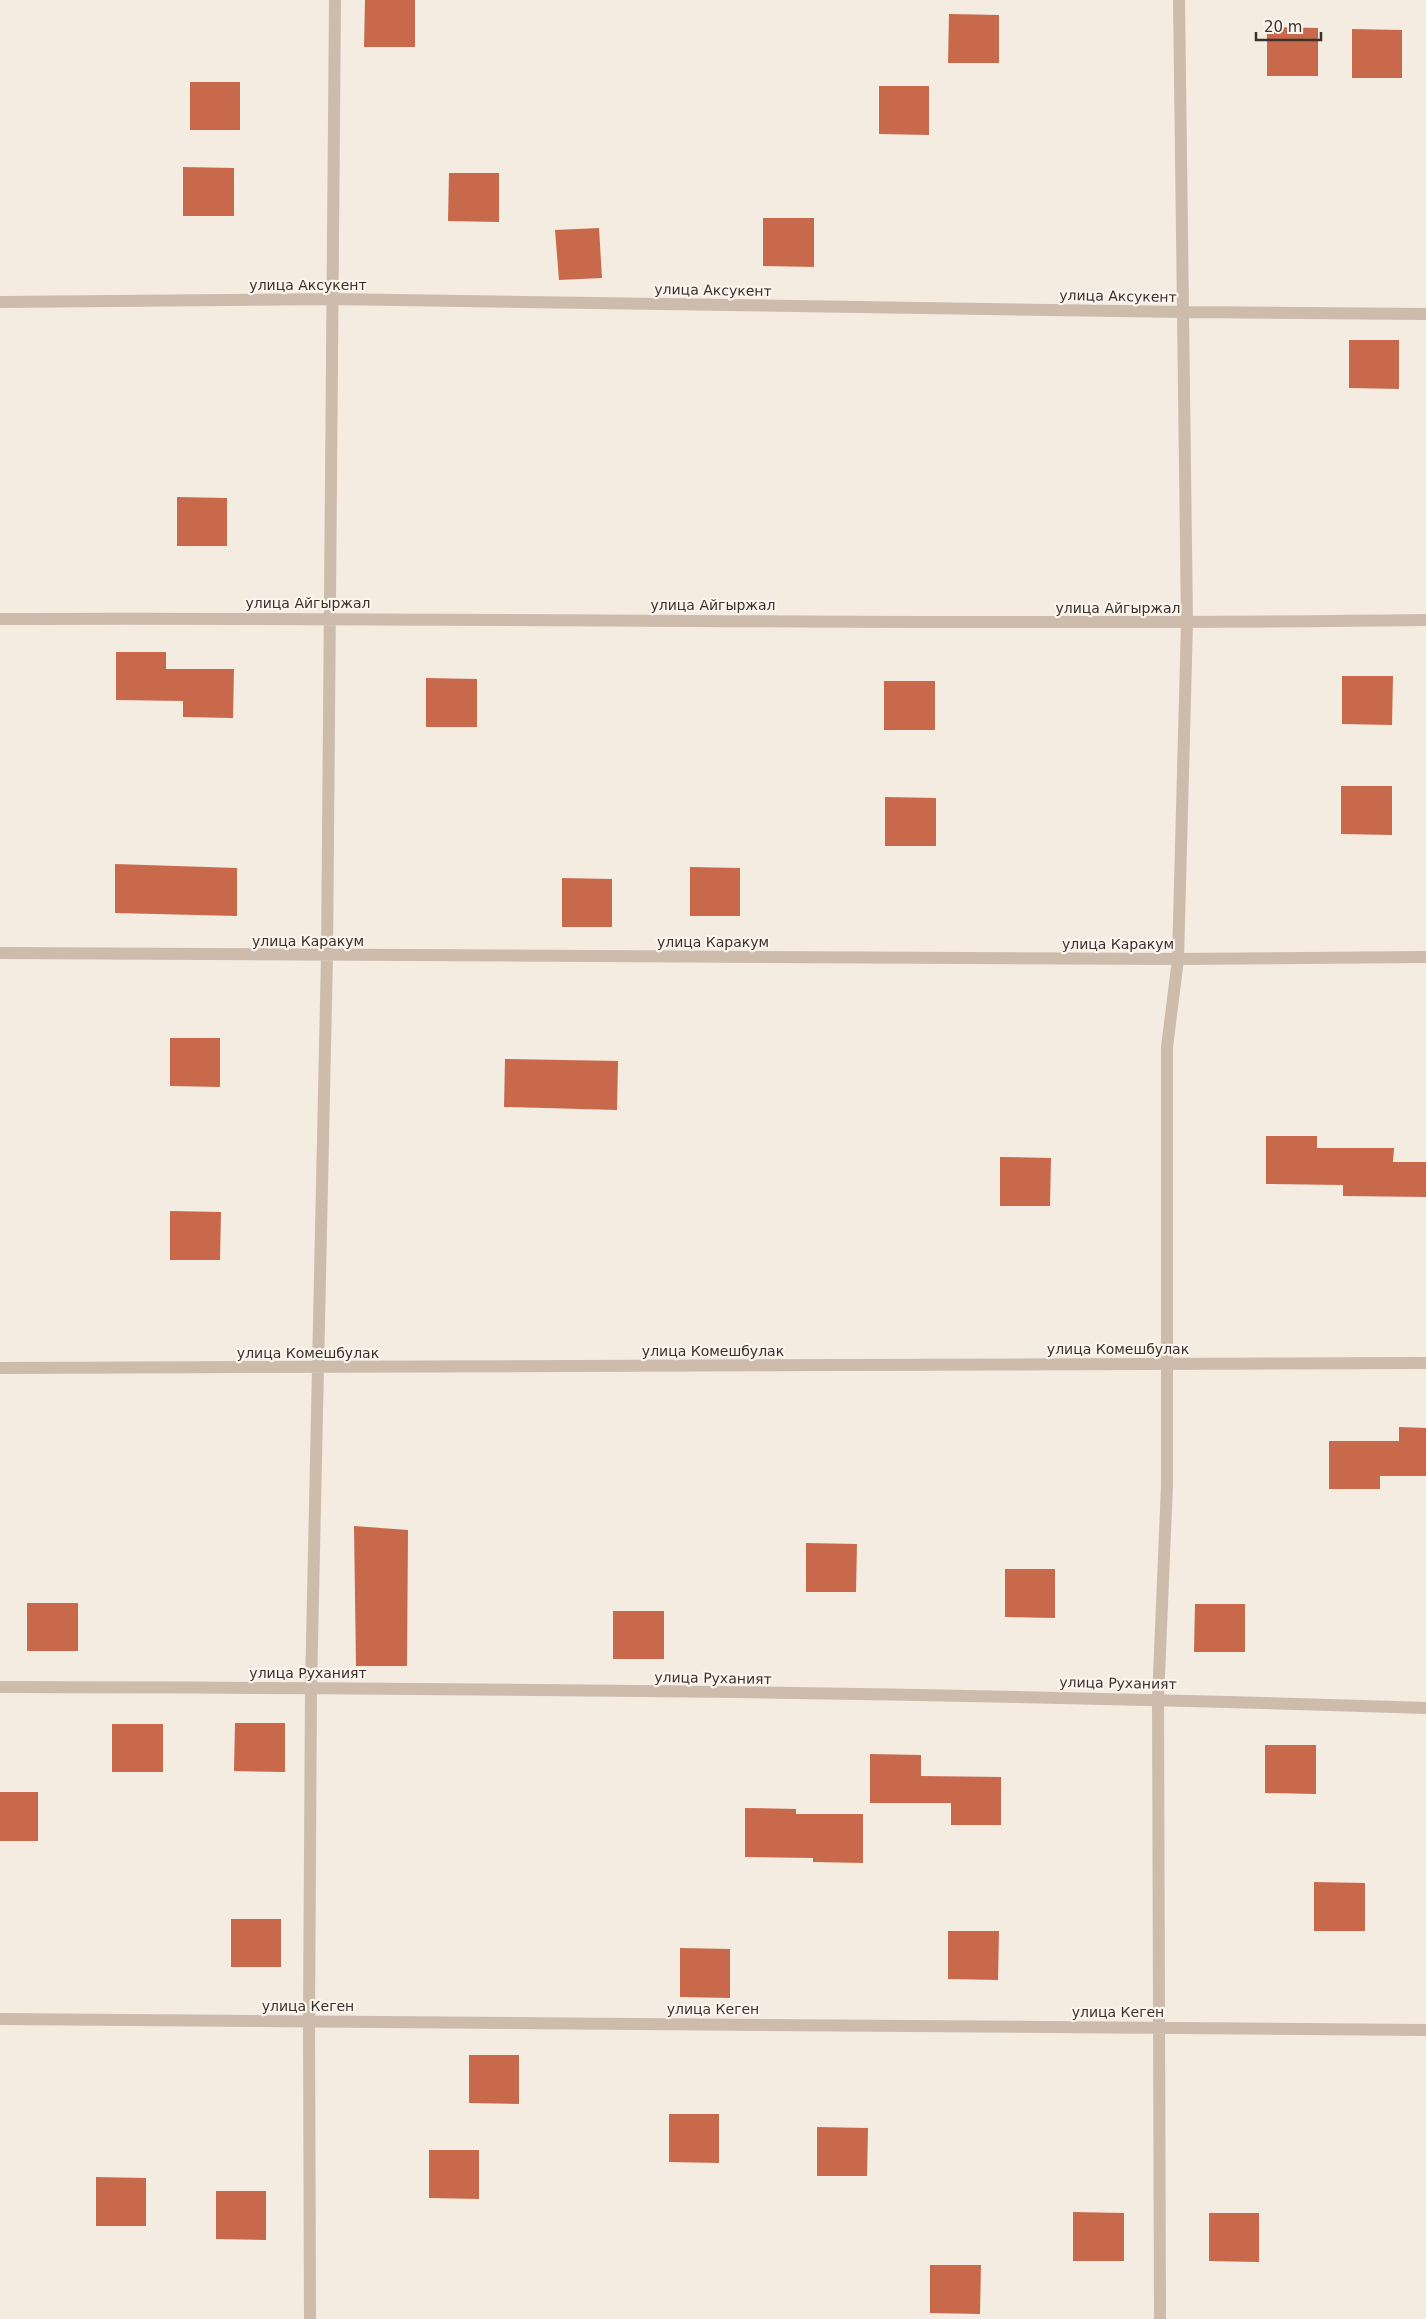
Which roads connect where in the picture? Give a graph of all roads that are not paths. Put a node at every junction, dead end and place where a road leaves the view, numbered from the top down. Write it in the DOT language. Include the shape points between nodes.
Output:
graph roads {
  1 [pos="335,0"];
  2 [pos="1179,0"];
  3 [pos="331,299"];
  4 [pos="0,302"];
  5 [pos="1184,312"];
  6 [pos="1426,314"];
  7 [pos="329,618"];
  8 [pos="0,620"];
  9 [pos="1426,620"];
  10 [pos="1187,623"];
  11 [pos="0,953"];
  12 [pos="327,956"];
  13 [pos="1426,956"];
  14 [pos="1178,959"];
  15 [pos="1426,1363"];
  16 [pos="1167,1364"];
  17 [pos="0,1368"];
  18 [pos="318,1368"];
  19 [pos="0,1687"];
  20 [pos="311,1688"];
  21 [pos="1158,1699"];
  22 [pos="1426,1708"];
  23 [pos="0,2019"];
  24 [pos="309,2021"];
  25 [pos="1159,2027"];
  26 [pos="1426,2030"];
  27 [pos="310,2319"];
  28 [pos="1160,2319"];
  1 -- 3 [label="street"];
  2 -- 5 [label="street"];
  3 -- 4 [label="street, улица Аксукент"];
  3 -- 5 [label="street, улица Аксукент"];
  3 -- 7 [label="street"];
  5 -- 6 [label="street, улица Аксукент"];
  5 -- 10 [label="street"];
  7 -- 8 [label="street, улица Айгыржал"];
  7 -- 10 [label="street, улица Айгыржал"];
  7 -- 12 [label="street"];
  9 -- 10 [label="street, улица Айгыржал"];
  10 -- 14 [label="street"];
  11 -- 12 [label="street, улица Каракум"];
  12 -- 14 [label="street, улица Каракум"];
  12 -- 18 [label="street"];
  13 -- 14 [label="street, улица Каракум"];
  14 -- 16 [label="street" via="1167,1047"];
  15 -- 16 [label="street, улица Комешбулак"];
  16 -- 18 [label="street, улица Комешбулак"];
  16 -- 21 [label="street" via="1167,1485"];
  17 -- 18 [label="street, улица Комешбулак"];
  18 -- 20 [label="street"];
  19 -- 20 [label="street, улица Руханият"];
  20 -- 21 [label="street, улица Руханият"];
  20 -- 24 [label="street"];
  21 -- 22 [label="street, улица Руханият"];
  21 -- 25 [label="street"];
  23 -- 24 [label="street, улица Кеген"];
  24 -- 25 [label="street, улица Кеген"];
  24 -- 27 [label="street"];
  25 -- 26 [label="street, улица Кеген"];
  25 -- 28 [label="street"];
}
